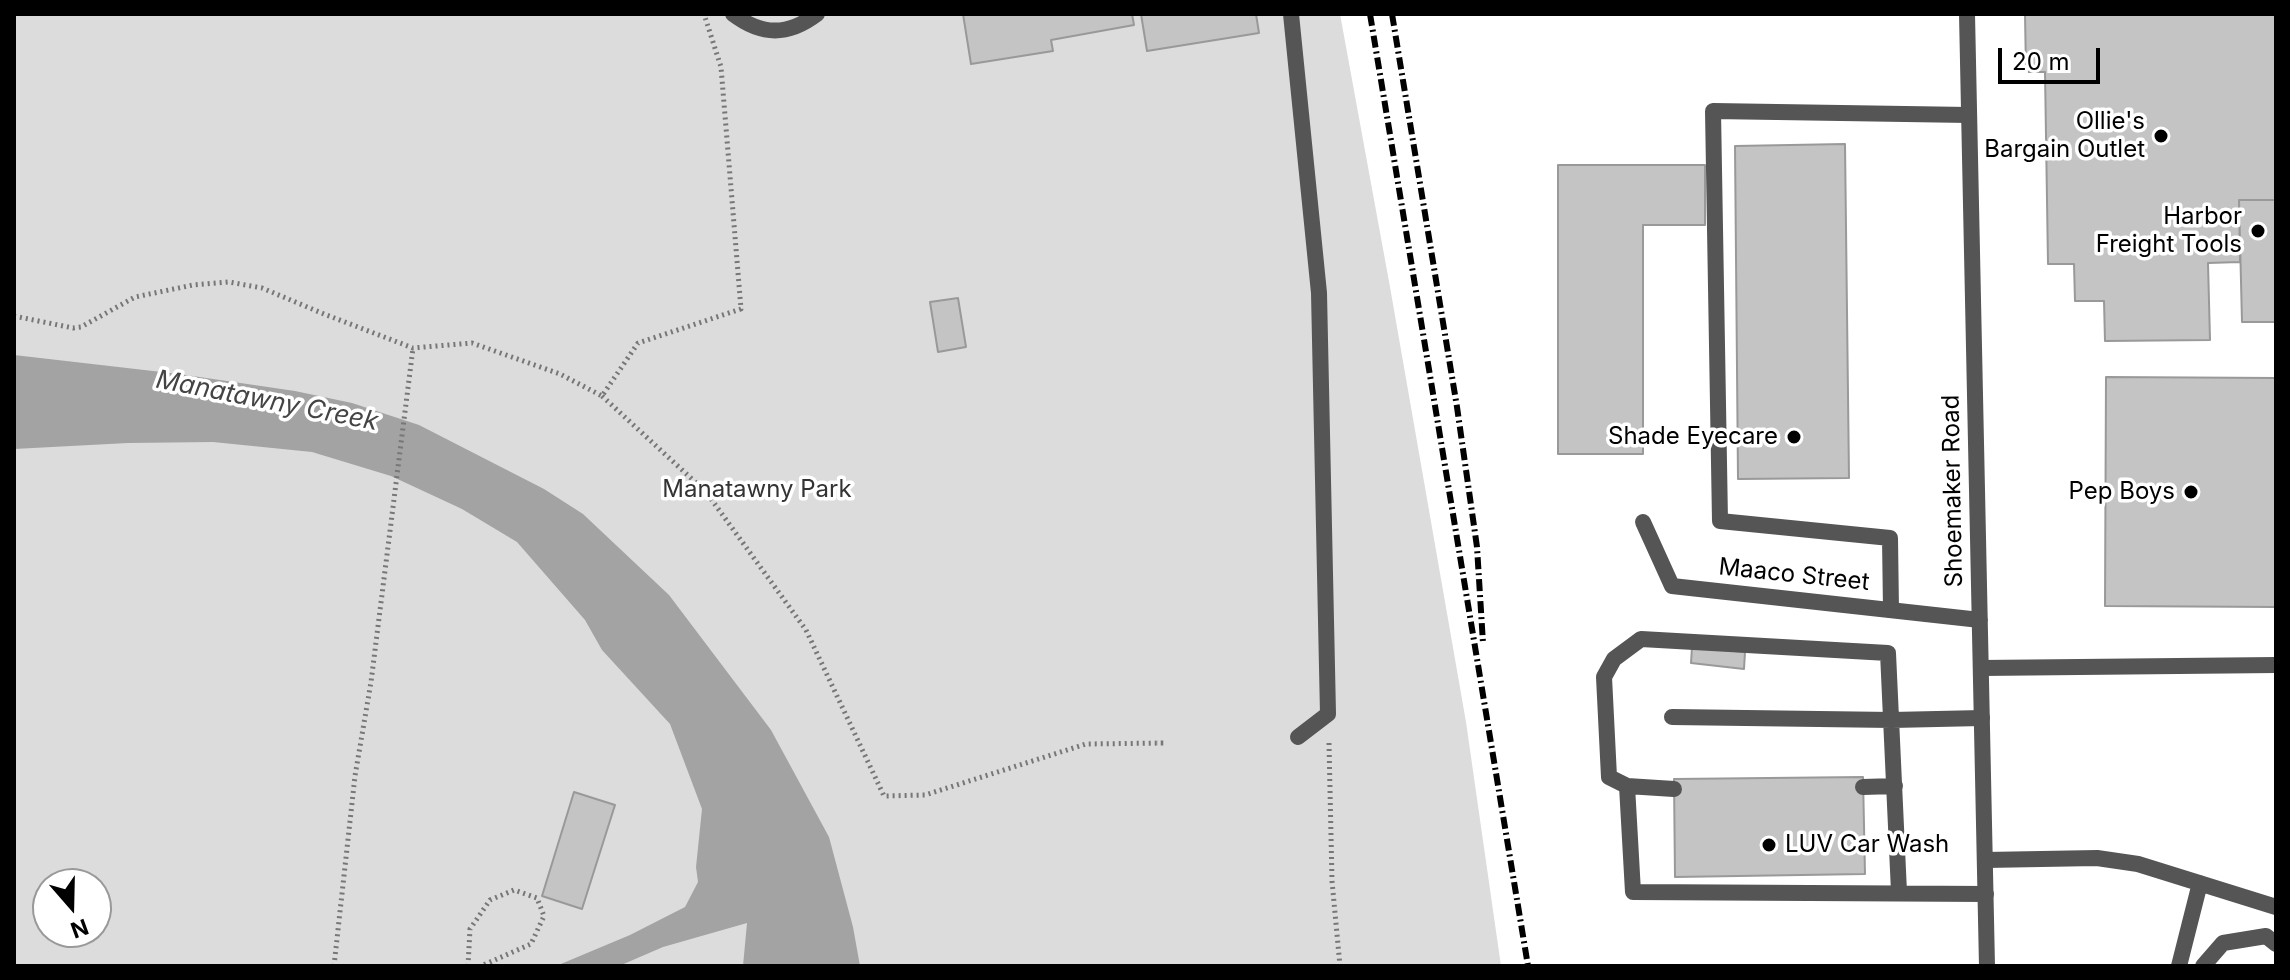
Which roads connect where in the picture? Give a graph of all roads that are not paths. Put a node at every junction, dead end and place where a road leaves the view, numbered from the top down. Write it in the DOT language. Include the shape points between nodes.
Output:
graph roads {
  1 [pos="733,14"];
  2 [pos="817,14"];
  3 [pos="1291,14"];
  4 [pos="1967,14"];
  5 [pos="1969,115"];
  6 [pos="1643,522"];
  7 [pos="1891,610"];
  8 [pos="1980,620"];
  9 [pos="2276,665"];
  10 [pos="1981,668"];
  11 [pos="1672,717"];
  12 [pos="1982,718"];
  13 [pos="1892,720"];
  14 [pos="1298,737"];
  15 [pos="1627,786"];
  16 [pos="1895,786"];
  17 [pos="1863,787"];
  18 [pos="1674,789"];
  19 [pos="1985,860"];
  20 [pos="2200,883"];
  21 [pos="1899,892"];
  22 [pos="1986,894"];
  23 [pos="2276,907"];
  24 [pos="2276,944"];
  25 [pos="1987,966"];
  26 [pos="2179,966"];
  27 [pos="2203,966"];
  1 -- 2 [label="street" via="766,31 804,24"];
  3 -- 14 [label="street" via="1319,293 1328,714"];
  4 -- 5 [label="street, Shoemaker Road"];
  5 -- 7 [label="street" via="1713,111 1720,521 1890,538"];
  5 -- 8 [label="street, Shoemaker Road"];
  6 -- 7 [label="street, Maaco Street" via="1672,586"];
  7 -- 8 [label="street, Maaco Street"];
  8 -- 10 [label="street, Shoemaker Road"];
  9 -- 10 [label="street"];
  10 -- 12 [label="street, Shoemaker Road"];
  11 -- 13 [label="street"];
  12 -- 13 [label="street"];
  12 -- 19 [label="street, Shoemaker Road"];
  13 -- 15 [label="street" via="1888,653 1641,639 1614,659 1604,677 1609,777"];
  13 -- 16 [label="street"];
  15 -- 18 [label="street"];
  15 -- 21 [label="street" via="1633,892"];
  16 -- 17 [label="street"];
  16 -- 21 [label="street"];
  19 -- 20 [label="street" via="2097,858"];
  19 -- 22 [label="street, Shoemaker Road"];
  20 -- 23 [label="street"];
  20 -- 26 [label="street"];
  21 -- 22 [label="street"];
  22 -- 25 [label="street, Shoemaker Road"];
  24 -- 27 [label="street" via="2266,936 2223,943"];
}
